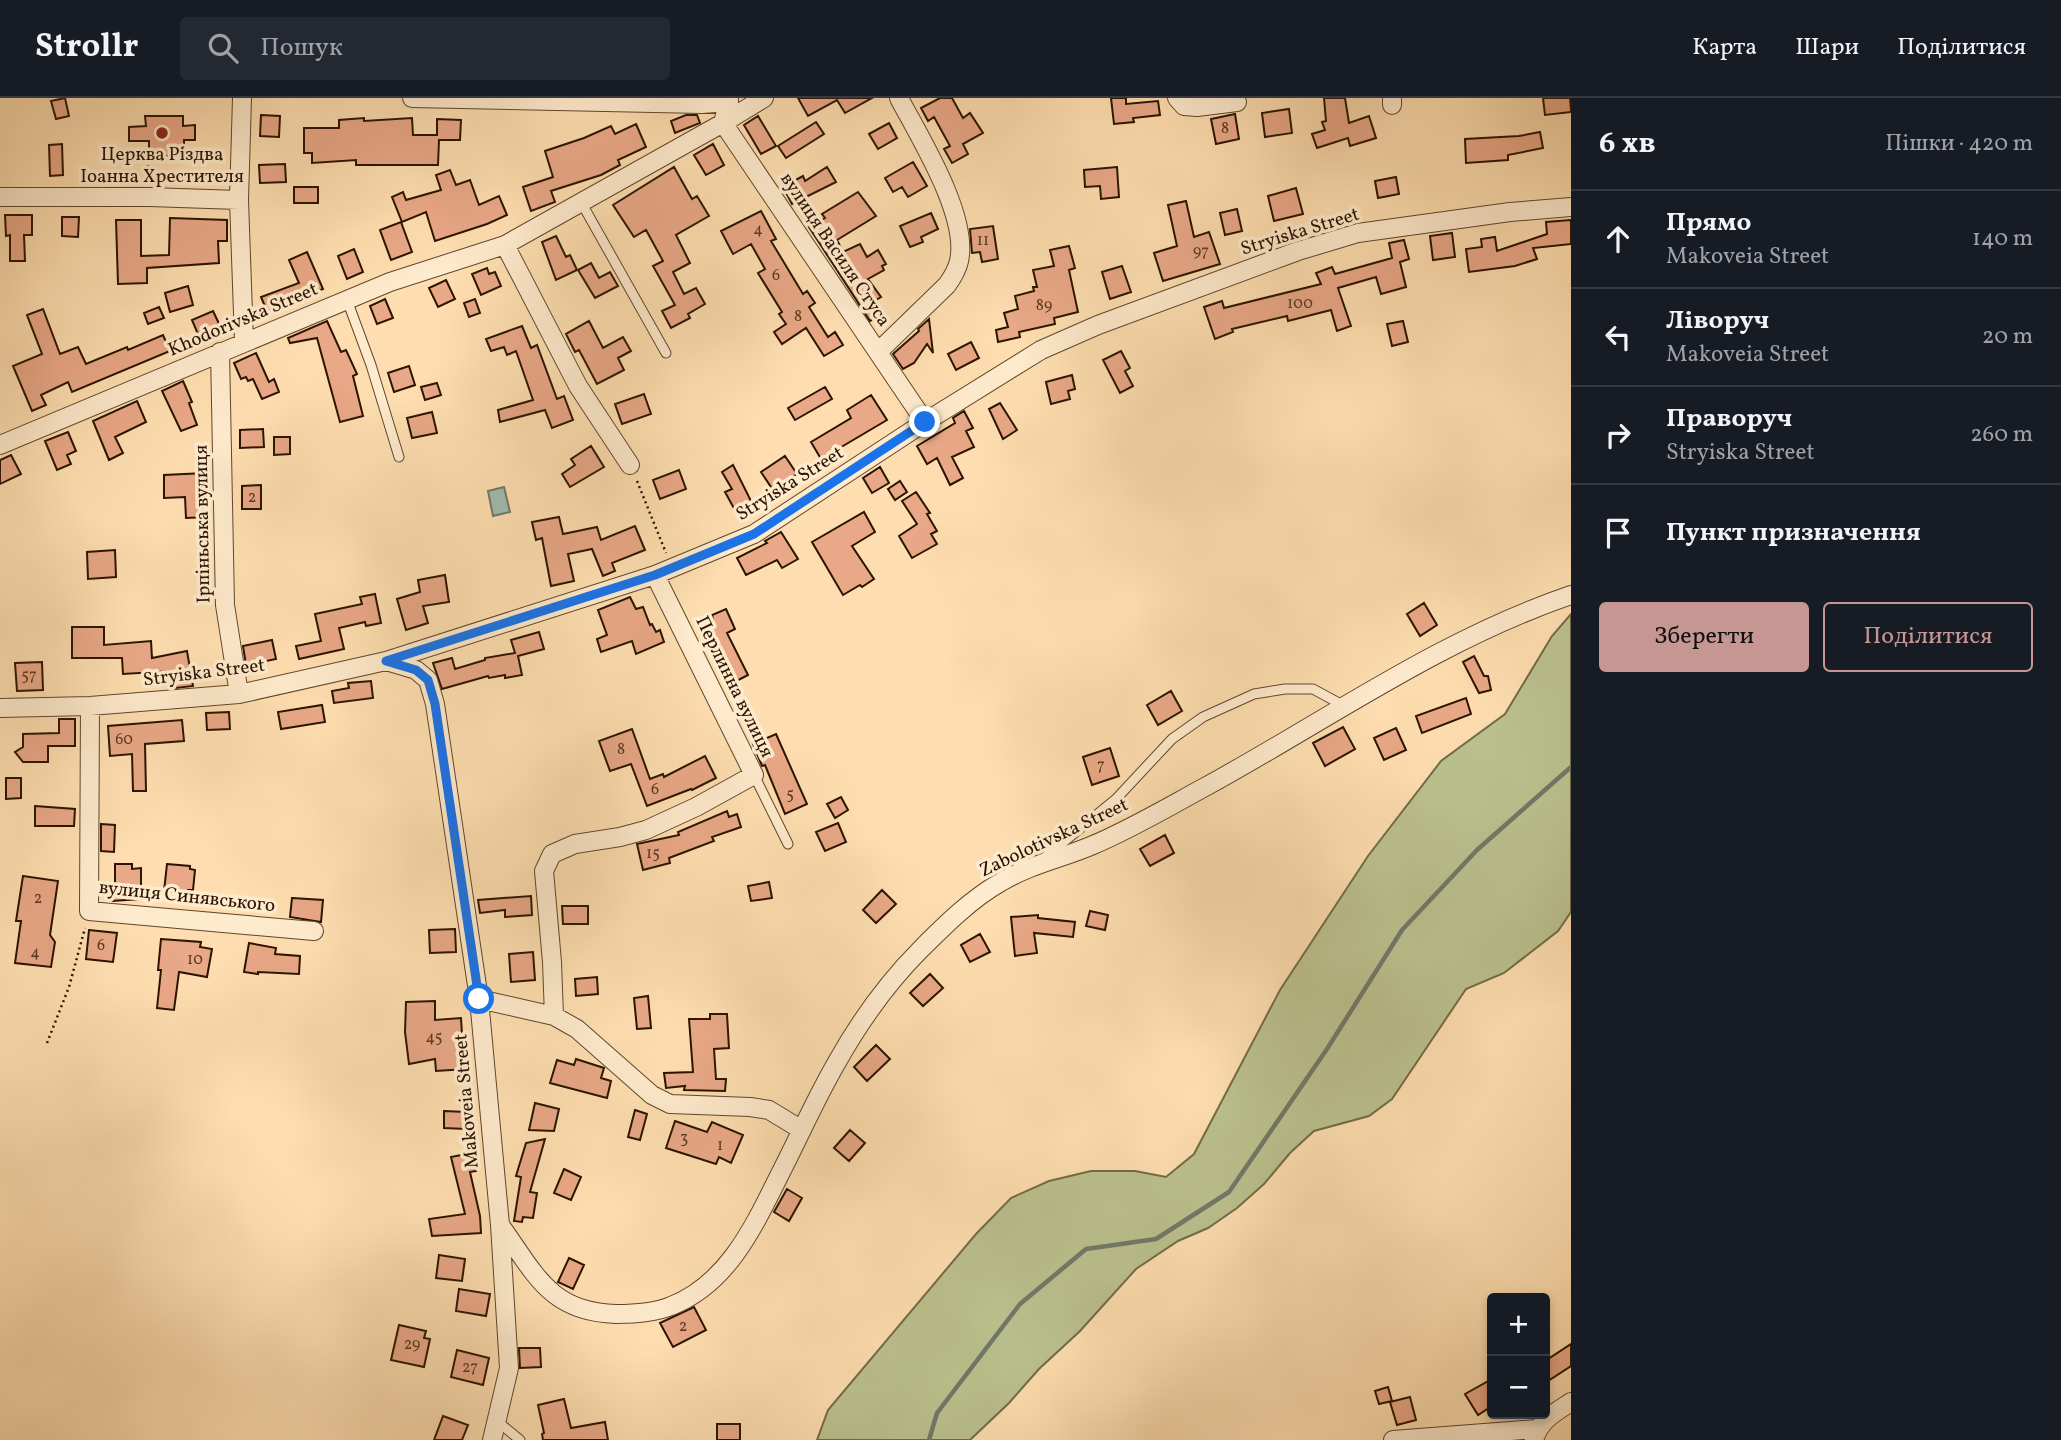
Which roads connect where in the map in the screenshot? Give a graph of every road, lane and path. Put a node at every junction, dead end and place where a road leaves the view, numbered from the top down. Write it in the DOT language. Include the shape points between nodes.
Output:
graph roads {
  1 [pos="242,98"];
  2 [pos="412,98"];
  3 [pos="764,98"];
  4 [pos="899,98"];
  5 [pos="1177,98"];
  6 [pos="729,100"];
  7 [pos="1237,102"];
  8 [pos="723,123"];
  9 [pos="148,154"];
  10 [pos="0,197"];
  11 [pos="149,197"];
  12 [pos="239,200"];
  13 [pos="581,202"];
  14 [pos="1571,207"];
  15 [pos="505,244"];
  16 [pos="347,300"];
  17 [pos="244,342"];
  18 [pos="879,351"];
  19 [pos="220,352"];
  20 [pos="666,353"];
  21 [pos="925,422"];
  22 [pos="0,445"];
  23 [pos="399,457"];
  24 [pos="630,465"];
  25 [pos="673,568"];
  26 [pos="655,575"];
  27 [pos="1571,595"];
  28 [pos="386,661"];
  29 [pos="239,694"];
  30 [pos="90,706"];
  31 [pos="0,708"];
  32 [pos="1338,708"];
  33 [pos="754,775"];
  34 [pos="788,844"];
  35 [pos="1031,869"];
  36 [pos="89,911"];
  37 [pos="314,931"];
  38 [pos="479,999"];
  39 [pos="554,1016"];
  40 [pos="47,1043"];
  41 [pos="802,1130"];
  42 [pos="500,1225"];
  43 [pos="1571,1402"];
  44 [pos="497,1422"];
  45 [pos="1535,1434"];
  46 [pos="492,1440"];
  47 [pos="520,1440"];
  48 [pos="1393,1440"];
  1 -- 12 [label="street"];
  2 -- 6 [label="street" via="702,104"];
  3 -- 8 [label="street, Khodorivska Street"];
  4 -- 18 [label="street" via="945,185 960,243 959,260 947,285"];
  5 -- 7 [label="street" via="1184,106 1197,107"];
  6 -- 8 [label="street"];
  8 -- 13 [label="street, Khodorivska Street"];
  8 -- 18 [label="street, вулиця Василя Стуса"];
  9 -- 11 [label="path"];
  10 -- 11 [label="street"];
  11 -- 12 [label="street"];
  12 -- 17 [label="street"];
  13 -- 15 [label="street, Khodorivska Street"];
  13 -- 20 [label="lane"];
  14 -- 21 [label="street, Stryiska Street" via="1358,233 1298,251 1098,324 1041,350"];
  15 -- 16 [label="street, Khodorivska Street"];
  15 -- 24 [label="street" via="578,386"];
  16 -- 17 [label="street, Khodorivska Street"];
  16 -- 23 [label="lane"];
  17 -- 19 [label="street, Khodorivska Street"];
  18 -- 21 [label="street, вулиця Василя Стуса"];
  19 -- 22 [label="street, Khodorivska Street"];
  19 -- 29 [label="street, Ірпіньська вулиця" via="225,606"];
  21 -- 25 [label="street, Stryiska Street" via="754,534"];
  24 -- 25 [label="path"];
  25 -- 26 [label="street, Stryiska Street"];
  26 -- 28 [label="street, Stryiska Street"];
  26 -- 33 [label="street, Перлинна вулиця"];
  27 -- 32 [label="street, Zabolotivska Street" via="1535,607 1418,663"];
  28 -- 29 [label="street, Stryiska Street"];
  28 -- 38 [label="street, Makoveia Street" via="416,670 428,680 435,704"];
  29 -- 30 [label="street, Stryiska Street"];
  30 -- 31 [label="street, Stryiska Street"];
  30 -- 36 [label="street, вулиця Синявського"];
  32 -- 35 [label="street, Zabolotivska Street" via="1207,786 1095,845"];
  32 -- 35 [label="lane" via="1337,702 1313,689 1285,689 1254,694 1203,717 1172,739 1116,799"];
  33 -- 34 [label="lane"];
  33 -- 39 [label="street, Перлинна вулиця" via="646,830 575,844 552,854 544,871"];
  35 -- 41 [label="street, Zabolotivska Street" via="972,901 920,950 873,1005 837,1061"];
  36 -- 37 [label="street, вулиця Синявського"];
  36 -- 40 [label="path" via="69,987"];
  38 -- 39 [label="street"];
  38 -- 42 [label="street, Makoveia Street"];
  39 -- 41 [label="street" via="577,1029 652,1095 670,1104 769,1110"];
  41 -- 42 [label="street, Zabolotivska Street" via="739,1251 710,1284 671,1307 638,1314 571,1306 552,1295"];
  42 -- 44 [label="street, Makoveia Street" via="509,1368"];
  43 -- 45 [label="street" via="1545,1418"];
  44 -- 46 [label="street, Makoveia Street"];
  44 -- 47 [label="lane"];
  45 -- 48 [label="street"];
}
